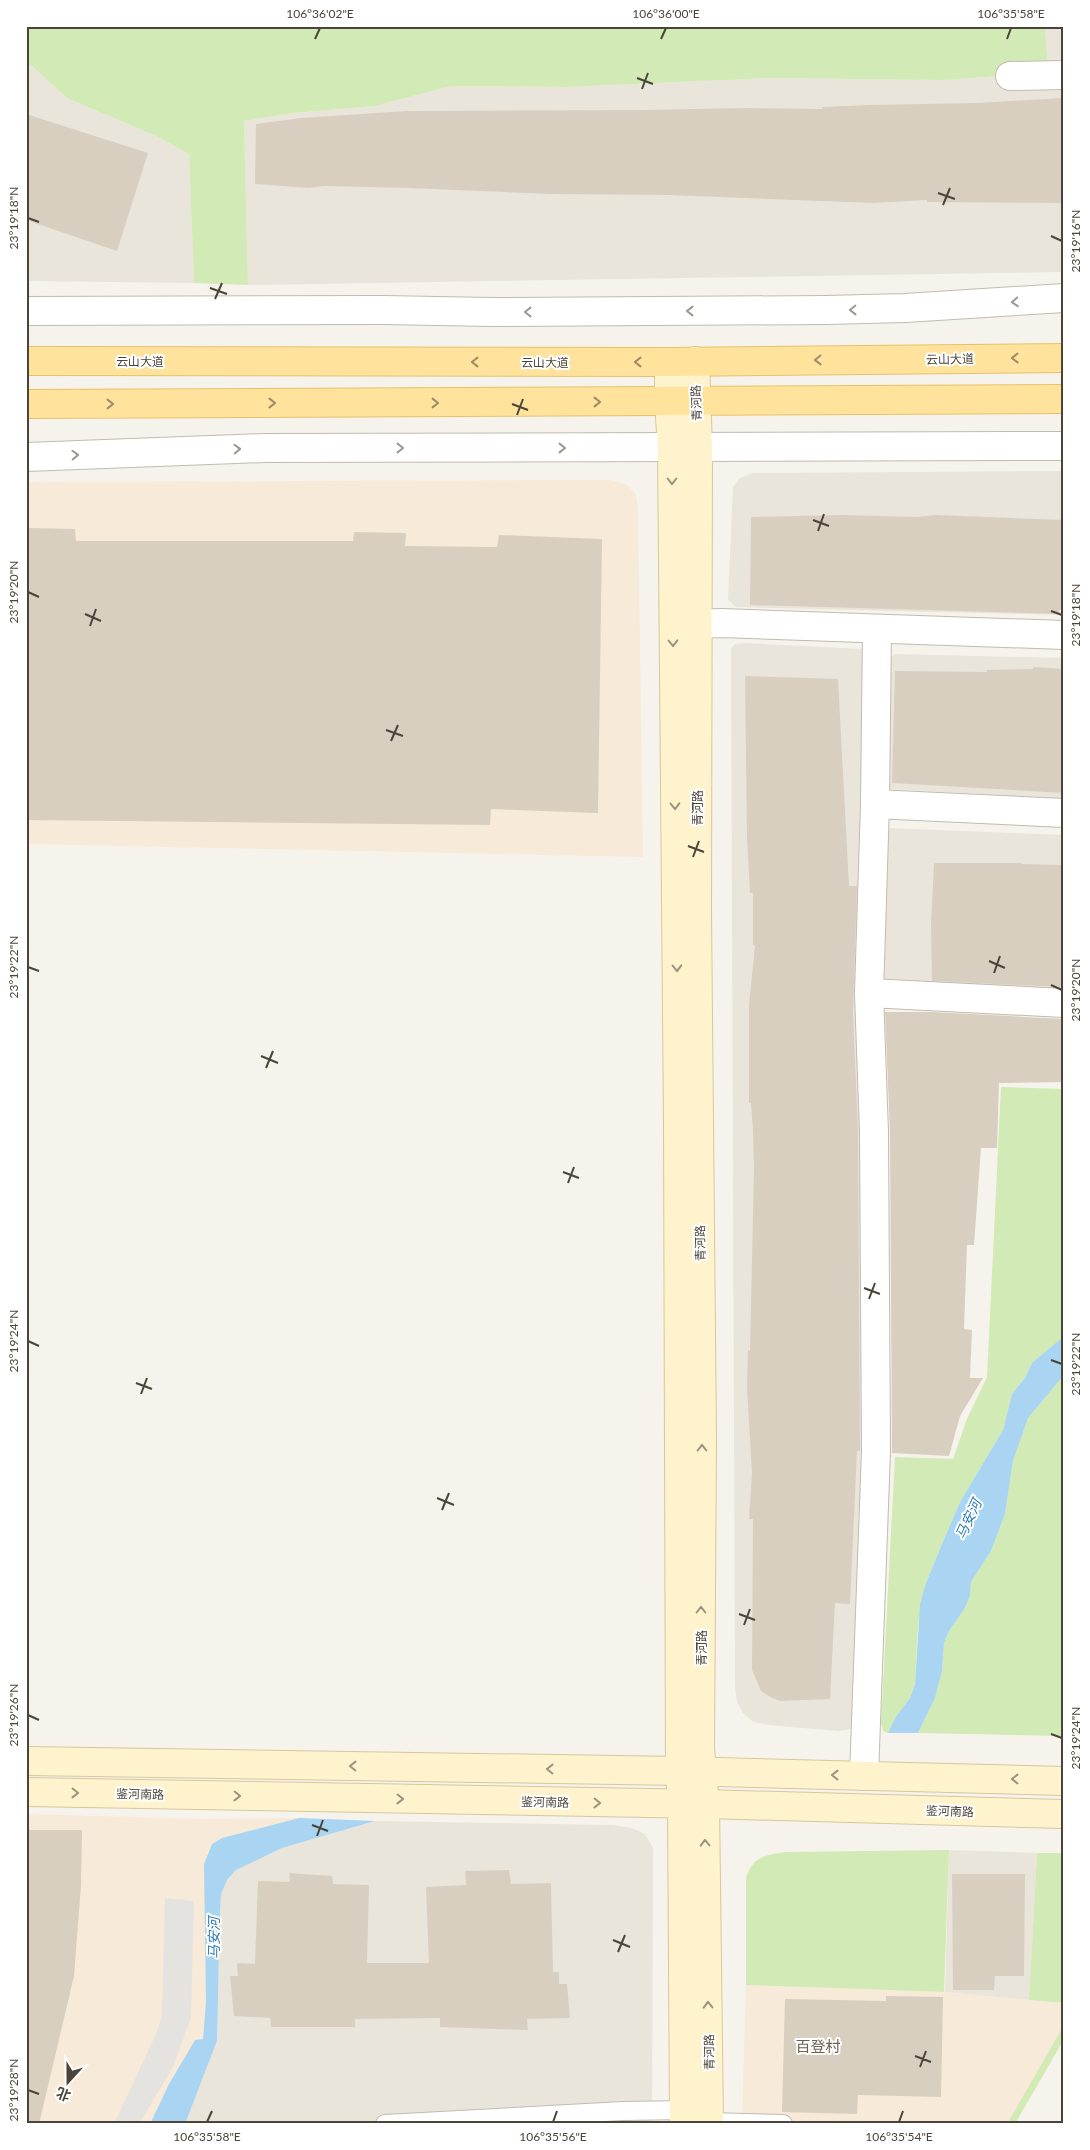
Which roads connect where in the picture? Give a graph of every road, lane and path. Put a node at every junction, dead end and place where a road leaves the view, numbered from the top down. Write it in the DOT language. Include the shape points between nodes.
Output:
graph roads {
  1 [pos="1064,75"];
  2 [pos="1010,76"];
  3 [pos="1064,298"];
  4 [pos="26,311"];
  5 [pos="1064,358"];
  6 [pos="26,361"];
  7 [pos="682,362"];
  8 [pos="1064,399"];
  9 [pos="669,402"];
  10 [pos="696,402"];
  11 [pos="26,404"];
  12 [pos="1064,446"];
  13 [pos="685,448"];
  14 [pos="26,457"];
  15 [pos="698,624"];
  16 [pos="877,630"];
  17 [pos="1064,635"];
  18 [pos="875,804"];
  19 [pos="1064,813"];
  20 [pos="869,993"];
  21 [pos="1064,1003"];
  22 [pos="26,1761"];
  23 [pos="691,1772"];
  24 [pos="864,1776"];
  25 [pos="1064,1781"];
  26 [pos="26,1792"];
  27 [pos="693,1804"];
  28 [pos="1064,1814"];
  29 [pos="697,2120"];
  30 [pos="385,2124"];
  31 [pos="784,2124"];
  1 -- 2 [label="street"];
  3 -- 4 [label="street, one-way" via="826,310"];
  5 -- 7 [label="main road, 云山大道, one-way"];
  7 -- 6 [label="main road, 云山大道, one-way"];
  7 -- 9 [label="street, 青河路"];
  7 -- 10 [label="street, 青河路"];
  8 -- 10 [label="main road"];
  9 -- 10 [label="main road"];
  11 -- 9 [label="main road, one-way"];
  9 -- 13 [label="street, 青河路"];
  10 -- 13 [label="street, 青河路"];
  12 -- 13 [label="street"];
  14 -- 13 [label="street, one-way" via="265,448"];
  13 -- 15 [label="street, 青河路"];
  13 -- 23 [label="street, 青河路, one-way" via="678,1084"];
  15 -- 16 [label="street" via="721,622"];
  23 -- 15 [label="street, 青河路, one-way" via="700,1749 702,1440"];
  16 -- 17 [label="street"];
  16 -- 18 [label="street"];
  18 -- 19 [label="street"];
  18 -- 20 [label="street"];
  20 -- 21 [label="street"];
  20 -- 24 [label="street" via="874,1132 876,1451"];
  23 -- 22 [label="street, one-way"];
  24 -- 23 [label="street, one-way"];
  23 -- 27 [label="street, 青河路"];
  25 -- 24 [label="street, one-way"];
  26 -- 27 [label="street, 鉴河南路, one-way"];
  27 -- 28 [label="street, 鉴河南路"];
  27 -- 29 [label="street, 青河路"];
  29 -- 30 [label="lane"];
  29 -- 31 [label="lane"];
}
